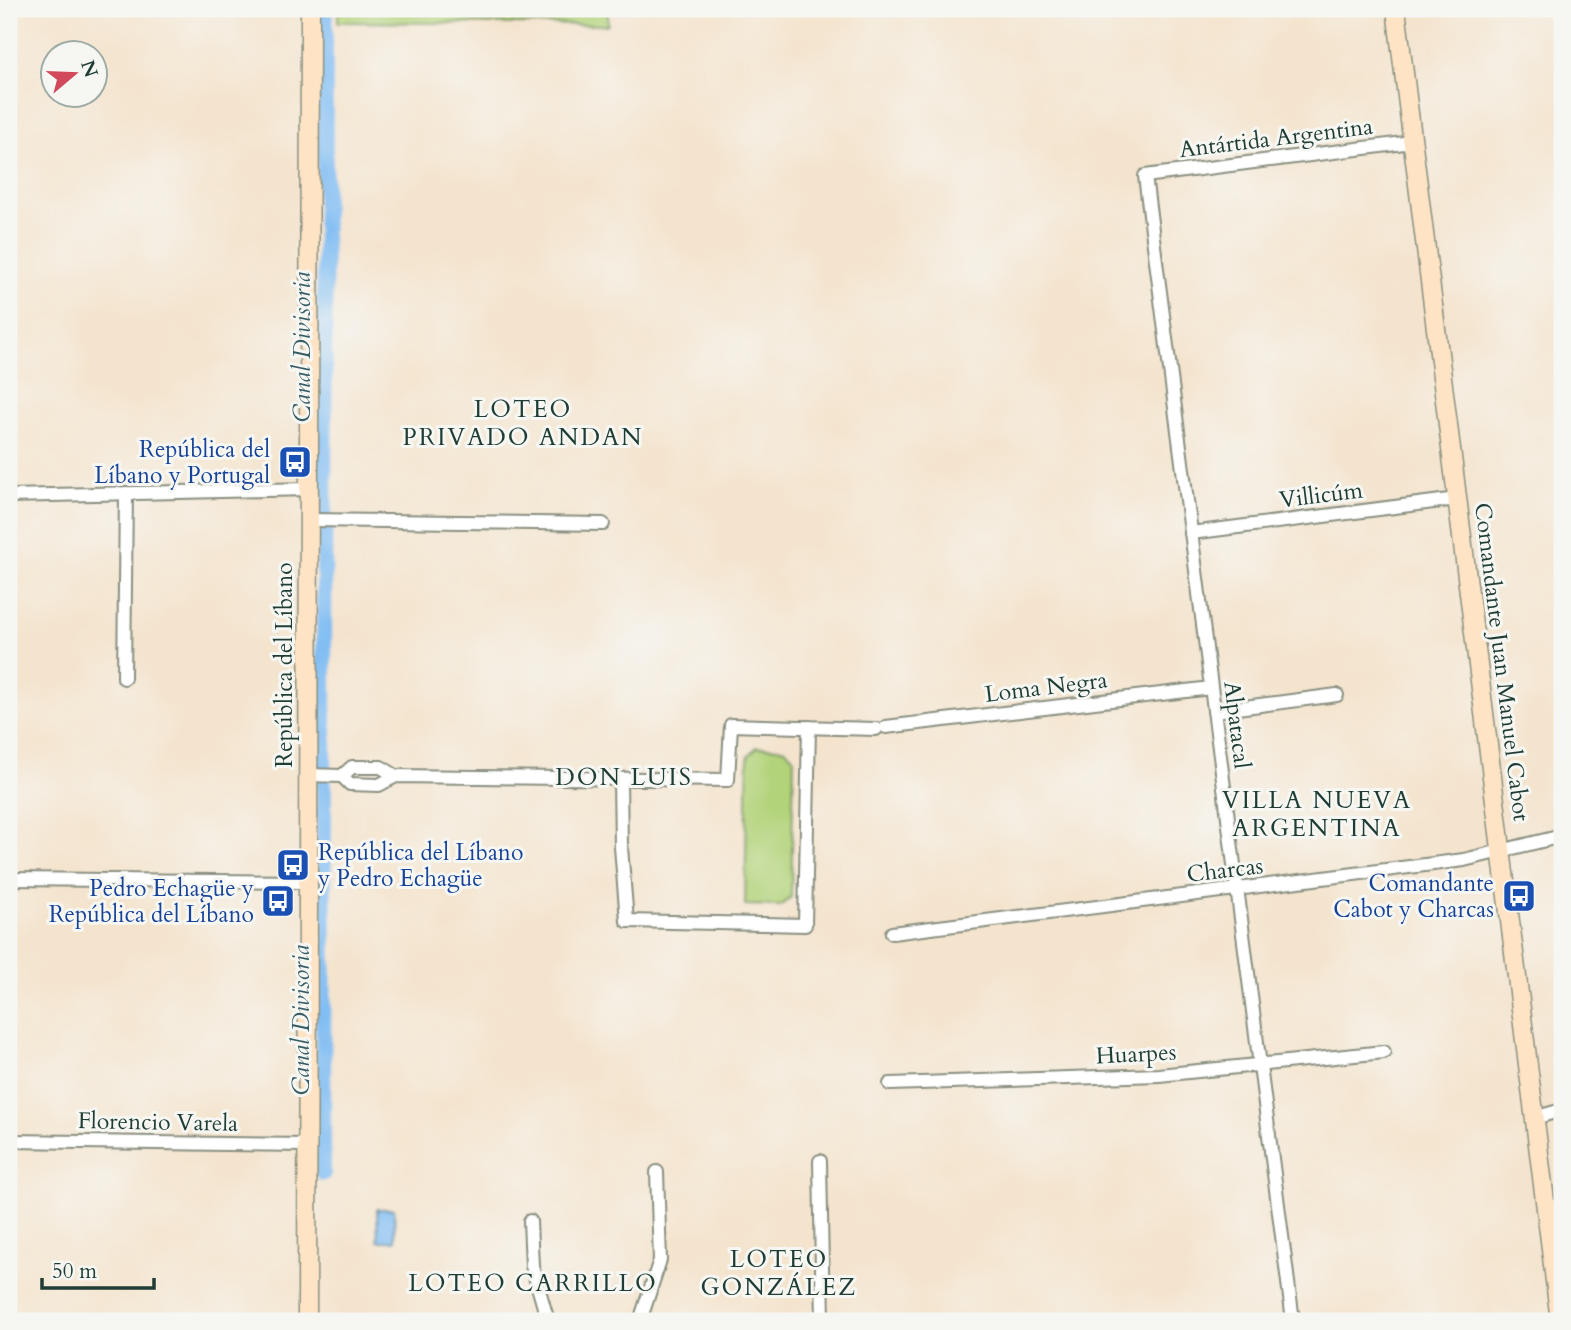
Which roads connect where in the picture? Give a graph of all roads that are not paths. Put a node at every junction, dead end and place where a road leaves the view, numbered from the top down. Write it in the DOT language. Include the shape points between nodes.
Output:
graph roads {
  1 [pos="310,9"];
  2 [pos="1396,9"];
  3 [pos="1412,142"];
  4 [pos="1145,176"];
  5 [pos="309,489"];
  6 [pos="125,493"];
  7 [pos="9,496"];
  8 [pos="1457,499"];
  9 [pos="309,520"];
  10 [pos="603,524"];
  11 [pos="1191,533"];
  12 [pos="124,678"];
  13 [pos="1211,688"];
  14 [pos="1337,695"];
  15 [pos="1214,711"];
  16 [pos="809,727"];
  17 [pos="308,775"];
  18 [pos="342,775"];
  19 [pos="396,776"];
  20 [pos="620,779"];
  21 [pos="1562,836"];
  22 [pos="1501,851"];
  23 [pos="9,879"];
  24 [pos="308,882"];
  25 [pos="1237,889"];
  26 [pos="892,933"];
  27 [pos="1384,1052"];
  28 [pos="1260,1067"];
  29 [pos="890,1084"];
  30 [pos="1562,1110"];
  31 [pos="1534,1118"];
  32 [pos="9,1141"];
  33 [pos="307,1145"];
  34 [pos="820,1161"];
  35 [pos="657,1172"];
  36 [pos="530,1221"];
  37 [pos="307,1321"];
  38 [pos="548,1321"];
  39 [pos="640,1321"];
  40 [pos="823,1321"];
  41 [pos="1293,1321"];
  42 [pos="1560,1321"];
  1 -- 5 [label="main road, República del Líbano"];
  2 -- 3 [label="main road, Comandante Juan Manuel Cabot"];
  3 -- 4 [label="street, Antártida Argentina"];
  3 -- 8 [label="main road, Comandante Juan Manuel Cabot"];
  4 -- 11 [label="street, Alpatacal"];
  5 -- 6 [label="street"];
  5 -- 9 [label="main road, República del Líbano"];
  6 -- 7 [label="street"];
  6 -- 12 [label="street"];
  8 -- 11 [label="street, Villicúm"];
  8 -- 22 [label="main road, Comandante Juan Manuel Cabot"];
  9 -- 10 [label="street"];
  9 -- 17 [label="main road, República del Líbano"];
  11 -- 13 [label="street, Alpatacal"];
  13 -- 15 [label="street, Alpatacal"];
  13 -- 16 [label="street, Loma Negra" via="881,728"];
  14 -- 15 [label="street"];
  15 -- 25 [label="street, Alpatacal"];
  16 -- 20 [label="street, Loma Negra" via="731,725 728,780"];
  16 -- 20 [label="street" via="805,925 626,921"];
  17 -- 18 [label="street"];
  17 -- 24 [label="main road, República del Líbano"];
  18 -- 19 [label="street" via="352,766 381,767"];
  18 -- 19 [label="street" via="350,785 379,785"];
  19 -- 20 [label="street"];
  21 -- 22 [label="street, Charcas"];
  22 -- 25 [label="street, Charcas" via="1464,860"];
  22 -- 31 [label="main road, Comandante Juan Manuel Cabot"];
  23 -- 24 [label="street"];
  24 -- 33 [label="main road, República del Líbano"];
  25 -- 26 [label="street, Charcas"];
  25 -- 28 [label="street, Alpatacal"];
  27 -- 28 [label="street, Huarpes"];
  28 -- 29 [label="street, Huarpes"];
  28 -- 41 [label="street, Alpatacal"];
  30 -- 31 [label="street"];
  31 -- 42 [label="main road, Comandante Juan Manuel Cabot"];
  32 -- 33 [label="street, Florencio Varela"];
  33 -- 37 [label="main road, República del Líbano"];
  34 -- 40 [label="street"];
  35 -- 39 [label="street" via="660,1260"];
  36 -- 38 [label="street" via="532,1266"];
}
